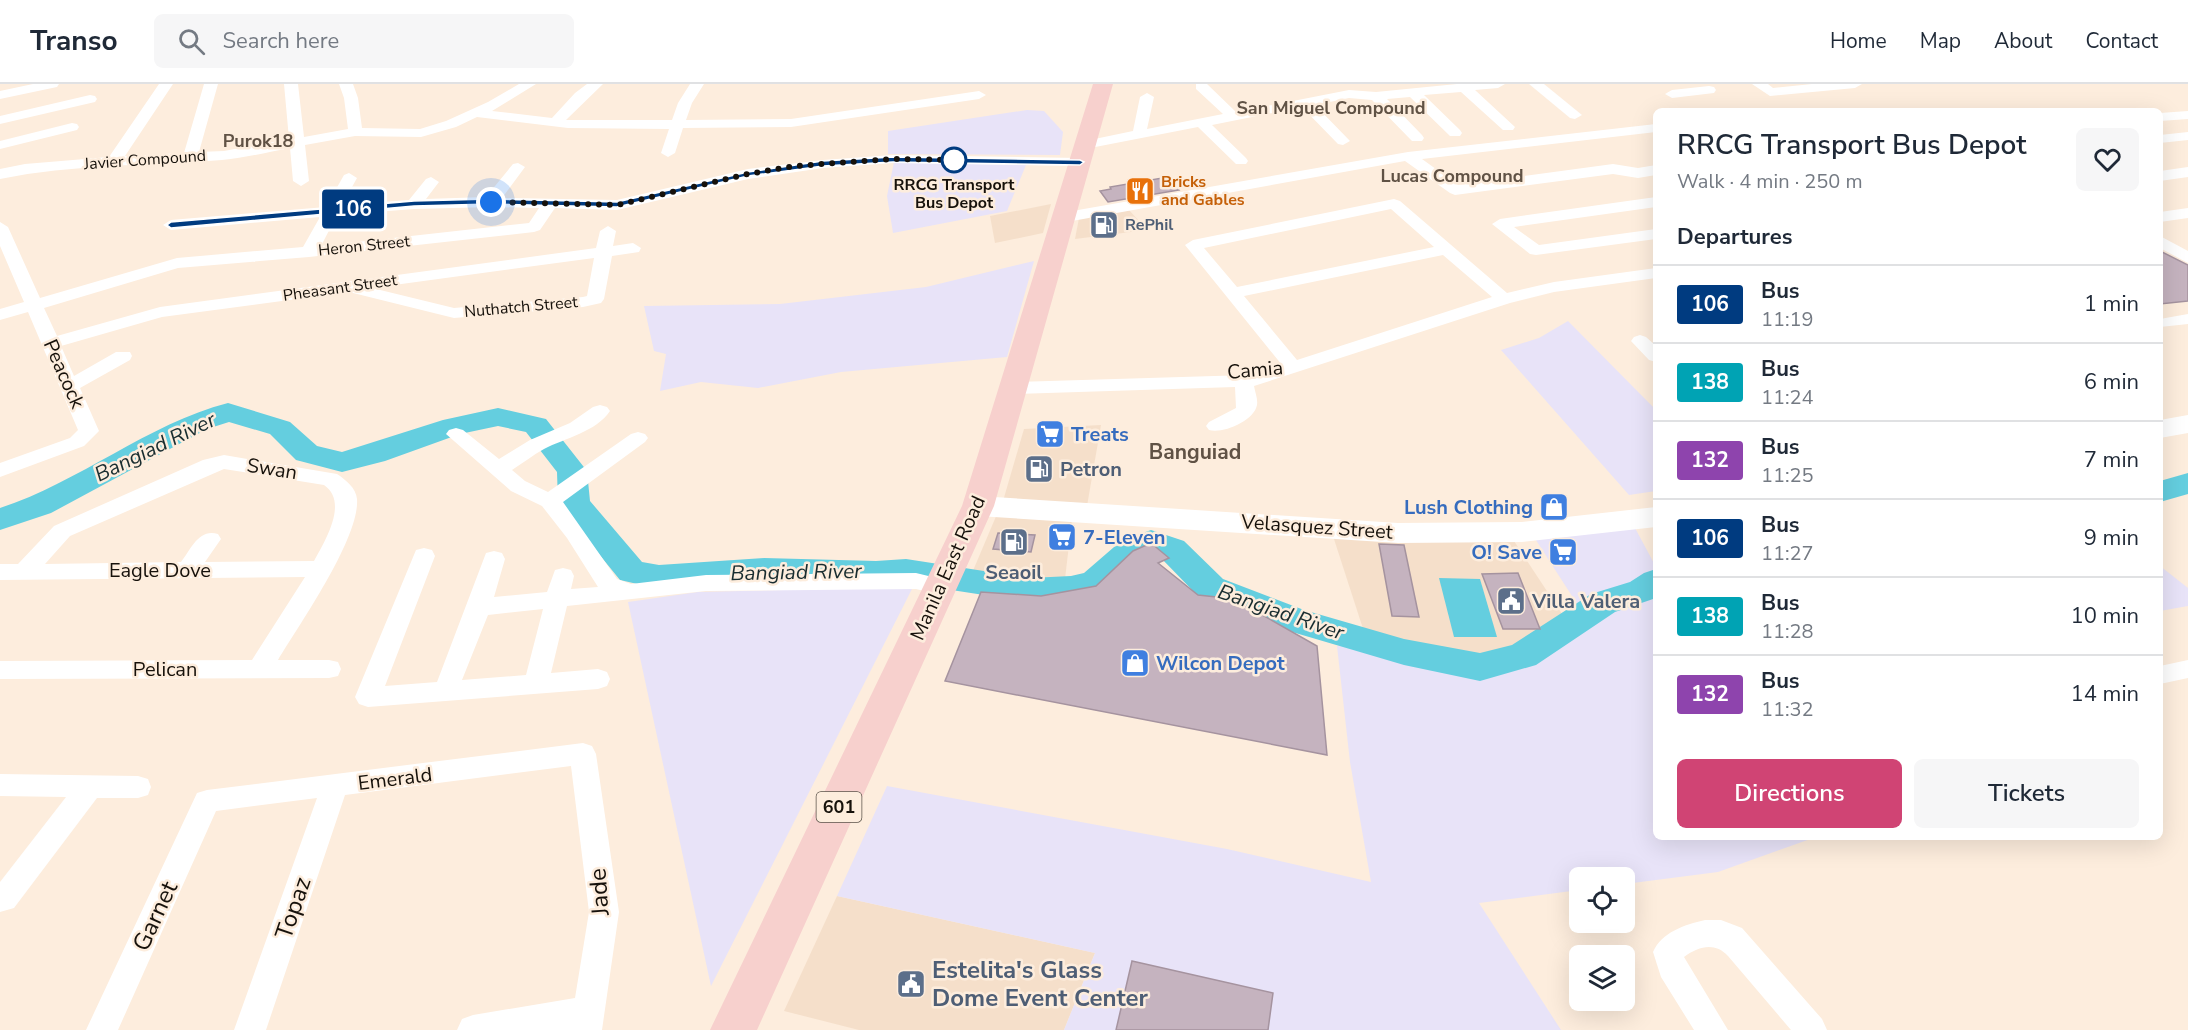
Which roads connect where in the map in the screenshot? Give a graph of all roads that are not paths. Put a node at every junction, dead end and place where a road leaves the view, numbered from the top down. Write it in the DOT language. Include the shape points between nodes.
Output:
graph roads {
  1 [pos="52,84"];
  2 [pos="166,84"];
  3 [pos="212,84"];
  4 [pos="291,84"];
  5 [pos="346,84"];
  6 [pos="529,84"];
  7 [pos="596,84"];
  8 [pos="697,84"];
  9 [pos="954,84"];
  10 [pos="1103,84"];
  11 [pos="1498,84"];
  12 [pos="1536,84"];
  13 [pos="1660,84"];
  14 [pos="1759,84"];
  15 [pos="1855,84"];
  16 [pos="30,86"];
  17 [pos="1201,86"];
  18 [pos="1465,88"];
  19 [pos="1709,90"];
  20 [pos="1414,93"];
  21 [pos="1672,94"];
  22 [pos="0,95"];
  23 [pos="979,95"];
  24 [pos="1377,96"];
  25 [pos="962,97"];
  26 [pos="1147,98"];
  27 [pos="90,99"];
  28 [pos="1306,99"];
  29 [pos="1688,104"];
  30 [pos="476,112"];
  31 [pos="2188,115"];
  32 [pos="1575,116"];
  33 [pos="1234,117"];
  34 [pos="2163,117"];
  35 [pos="0,120"];
  36 [pos="556,122"];
  37 [pos="679,124"];
  38 [pos="1203,124"];
  39 [pos="72,127"];
  40 [pos="1508,127"];
  41 [pos="1653,128"];
  42 [pos="355,132"];
  43 [pos="1455,134"];
  44 [pos="1139,135"];
  45 [pos="2188,136"];
  46 [pos="1417,138"];
  47 [pos="2163,139"];
  48 [pos="1343,141"];
  49 [pos="297,142"];
  50 [pos="0,145"];
  51 [pos="668,153"];
  52 [pos="1082,154"];
  53 [pos="190,156"];
  54 [pos="1408,156"];
  55 [pos="114,161"];
  56 [pos="1241,161"];
  57 [pos="518,167"];
  58 [pos="1653,170"];
  59 [pos="2188,172"];
  60 [pos="0,174"];
  61 [pos="2163,176"];
  62 [pos="349,178"];
  63 [pos="301,181"];
  64 [pos="430,182"];
  65 [pos="491,202"];
  66 [pos="1653,202"];
  67 [pos="414,204"];
  68 [pos="550,204"];
  69 [pos="330,211"];
  70 [pos="2188,213"];
  71 [pos="2163,217"];
  72 [pos="1061,218"];
  73 [pos="171,225"];
  74 [pos="0,227"];
  75 [pos="608,231"];
  76 [pos="1653,234"];
  77 [pos="2163,243"];
  78 [pos="633,248"];
  79 [pos="1448,249"];
  80 [pos="605,251"];
  81 [pos="309,252"];
  82 [pos="2188,258"];
  83 [pos="1653,273"];
  84 [pos="344,287"];
  85 [pos="1233,293"];
  86 [pos="1512,297"];
  87 [pos="33,306"];
  88 [pos="0,315"];
  89 [pos="2188,319"];
  90 [pos="2165,323"];
  91 [pos="1640,341"];
  92 [pos="50,344"];
  93 [pos="1653,353"];
  94 [pos="123,356"];
  95 [pos="1292,365"];
  96 [pos="1243,381"];
  97 [pos="1015,384"];
  98 [pos="70,386"];
  99 [pos="600,411"];
  100 [pos="2188,424"];
  101 [pos="1216,426"];
  102 [pos="2163,428"];
  103 [pos="456,434"];
  104 [pos="638,438"];
  105 [pos="0,470"];
  106 [pos="497,470"];
  107 [pos="549,501"];
  108 [pos="978,506"];
  109 [pos="1653,517"];
  110 [pos="210,539"];
  111 [pos="424,556"];
  112 [pos="494,559"];
  113 [pos="320,569"];
  114 [pos="188,570"];
  115 [pos="24,571"];
  116 [pos="0,572"];
  117 [pos="944,581"];
  118 [pos="560,588"];
  119 [pos="631,592"];
  120 [pos="479,607"];
  121 [pos="259,669"];
  122 [pos="329,669"];
  123 [pos="2188,669"];
  124 [pos="0,670"];
  125 [pos="2163,674"];
  126 [pos="598,679"];
  127 [pos="536,683"];
  128 [pos="446,690"];
  129 [pos="583,754"];
  130 [pos="0,785"];
  131 [pos="336,786"];
  132 [pos="89,787"];
  133 [pos="138,787"];
  134 [pos="207,801"];
  135 [pos="0,899"];
  136 [pos="588,1021"];
  137 [pos="102,1030"];
  138 [pos="250,1030"];
  139 [pos="473,1030"];
  140 [pos="733,1030"];
  141 [pos="1712,1030"];
  142 [pos="1811,1030"];
  1 -- 16 [label="street"];
  2 -- 55 [label="street"];
  3 -- 53 [label="street"];
  4 -- 49 [label="street"];
  5 -- 42 [label="street"];
  6 -- 30 [label="street, Javier Compound"];
  7 -- 36 [label="street"];
  8 -- 37 [label="street" via="685,103"];
  9 -- 25 [label="street"];
  10 -- 52 [label="main road, Manila East Road / 601"];
  11 -- 18 [label="street"];
  12 -- 32 [label="street"];
  13 -- 21 [label="street"];
  14 -- 15 [label="street" via="1770,92"];
  16 -- 22 [label="street"];
  17 -- 33 [label="street"];
  18 -- 20 [label="street"];
  18 -- 40 [label="street"];
  19 -- 21 [label="street"];
  20 -- 24 [label="street"];
  20 -- 43 [label="street"];
  21 -- 29 [label="street"];
  23 -- 25 [label="street"];
  24 -- 28 [label="street" via="1349,94"];
  24 -- 46 [label="street"];
  25 -- 37 [label="street" via="791,123"];
  26 -- 44 [label="street"];
  27 -- 35 [label="street"];
  28 -- 33 [label="street"];
  28 -- 48 [label="street"];
  30 -- 36 [label="street"];
  30 -- 42 [label="street, Javier Compound" via="421,133"];
  31 -- 34 [label="street"];
  33 -- 38 [label="street"];
  36 -- 37 [label="street"];
  37 -- 51 [label="street"];
  38 -- 44 [label="street"];
  38 -- 56 [label="street"];
  39 -- 50 [label="street"];
  41 -- 54 [label="street"];
  42 -- 49 [label="street, Javier Compound"];
  44 -- 52 [label="street"];
  45 -- 47 [label="street"];
  49 -- 53 [label="street, Javier Compound" via="253,151"];
  49 -- 63 [label="street"];
  52 -- 68 [label="street" via="823,164 748,174 645,200 629,210 613,213 597,213 587,205"];
  52 -- 72 [label="main road, Manila East Road / 601"];
  53 -- 55 [label="street, Javier Compound"];
  54 -- 58 [label="street" via="1455,190 1613,170"];
  54 -- 72 [label="street"];
  55 -- 60 [label="street, Javier Compound"];
  57 -- 65 [label="street"];
  59 -- 61 [label="street"];
  62 -- 69 [label="street"];
  64 -- 67 [label="street"];
  65 -- 67 [label="street"];
  65 -- 68 [label="street"];
  66 -- 76 [label="street" via="1500,224 1536,250"];
  67 -- 69 [label="street"];
  68 -- 81 [label="street, Heron Street" via="534,227"];
  69 -- 73 [label="street"];
  69 -- 81 [label="street"];
  70 -- 71 [label="street"];
  72 -- 97 [label="main road, Manila East Road / 601"];
  74 -- 87 [label="street, Peacock"];
  75 -- 80 [label="street, Nuthatch Street"];
  77 -- 82 [label="street"];
  78 -- 80 [label="street, Pheasant Street"];
  79 -- 85 [label="street"];
  79 -- 85 [label="street" via="1394,204 1192,245"];
  79 -- 86 [label="street"];
  80 -- 84 [label="street, Pheasant Street"];
  80 -- 84 [label="street, Nuthatch Street" via="595,299 582,302 454,313"];
  81 -- 87 [label="street, Heron Street" via="166,265"];
  83 -- 86 [label="street"];
  84 -- 92 [label="street, Pheasant Street" via="160,312"];
  85 -- 95 [label="street"];
  86 -- 95 [label="street"];
  87 -- 88 [label="street, Heron Street"];
  87 -- 92 [label="street, Peacock"];
  89 -- 90 [label="street"];
  91 -- 93 [label="street"];
  92 -- 98 [label="street, Peacock"];
  94 -- 98 [label="street"];
  95 -- 96 [label="street, Camia" via="1275,374"];
  95 -- 97 [label="street, Camia" via="1269,365 1244,372"];
  96 -- 97 [label="street, Camia"];
  96 -- 101 [label="street" via="1247,409"];
  97 -- 108 [label="main road, Manila East Road / 601"];
  98 -- 105 [label="street, Peacock" via="89,431 77,442"];
  99 -- 106 [label="street"];
  100 -- 102 [label="main road"];
  103 -- 106 [label="street"];
  104 -- 107 [label="street"];
  106 -- 107 [label="street"];
  107 -- 119 [label="street" via="609,585"];
  108 -- 109 [label="main road, Velasquez Street" via="1398,533 1522,532"];
  108 -- 117 [label="main road, Manila East Road / 601"];
  110 -- 114 [label="street"];
  111 -- 128 [label="street" via="368,697"];
  112 -- 120 [label="street"];
  113 -- 114 [label="street, Eagle Dove"];
  113 -- 115 [label="street, Swan" via="345,518 347,501 343,488 330,478 224,462 63,531"];
  113 -- 121 [label="street, Swan"];
  114 -- 115 [label="street, Eagle Dove"];
  115 -- 116 [label="street, Eagle Dove"];
  117 -- 119 [label="street" via="706,583"];
  117 -- 140 [label="main road, Manila East Road / 601"];
  118 -- 119 [label="street"];
  118 -- 120 [label="street"];
  118 -- 127 [label="street"];
  120 -- 128 [label="street"];
  121 -- 122 [label="street, Pelican"];
  121 -- 124 [label="street, Pelican"];
  123 -- 125 [label="street"];
  126 -- 127 [label="street"];
  127 -- 128 [label="street"];
  129 -- 131 [label="street, Emerald"];
  129 -- 136 [label="street, Jade" via="604,912"];
  130 -- 132 [label="street"];
  131 -- 134 [label="street, Emerald"];
  131 -- 138 [label="street, Topaz"];
  132 -- 133 [label="street"];
  132 -- 135 [label="street" via="4,899"];
  134 -- 137 [label="street, Garnet"];
  136 -- 139 [label="street"];
  141 -- 142 [label="street" via="1672,967 1668,952 1675,944 1711,932 1727,935 1739,946"];
}
